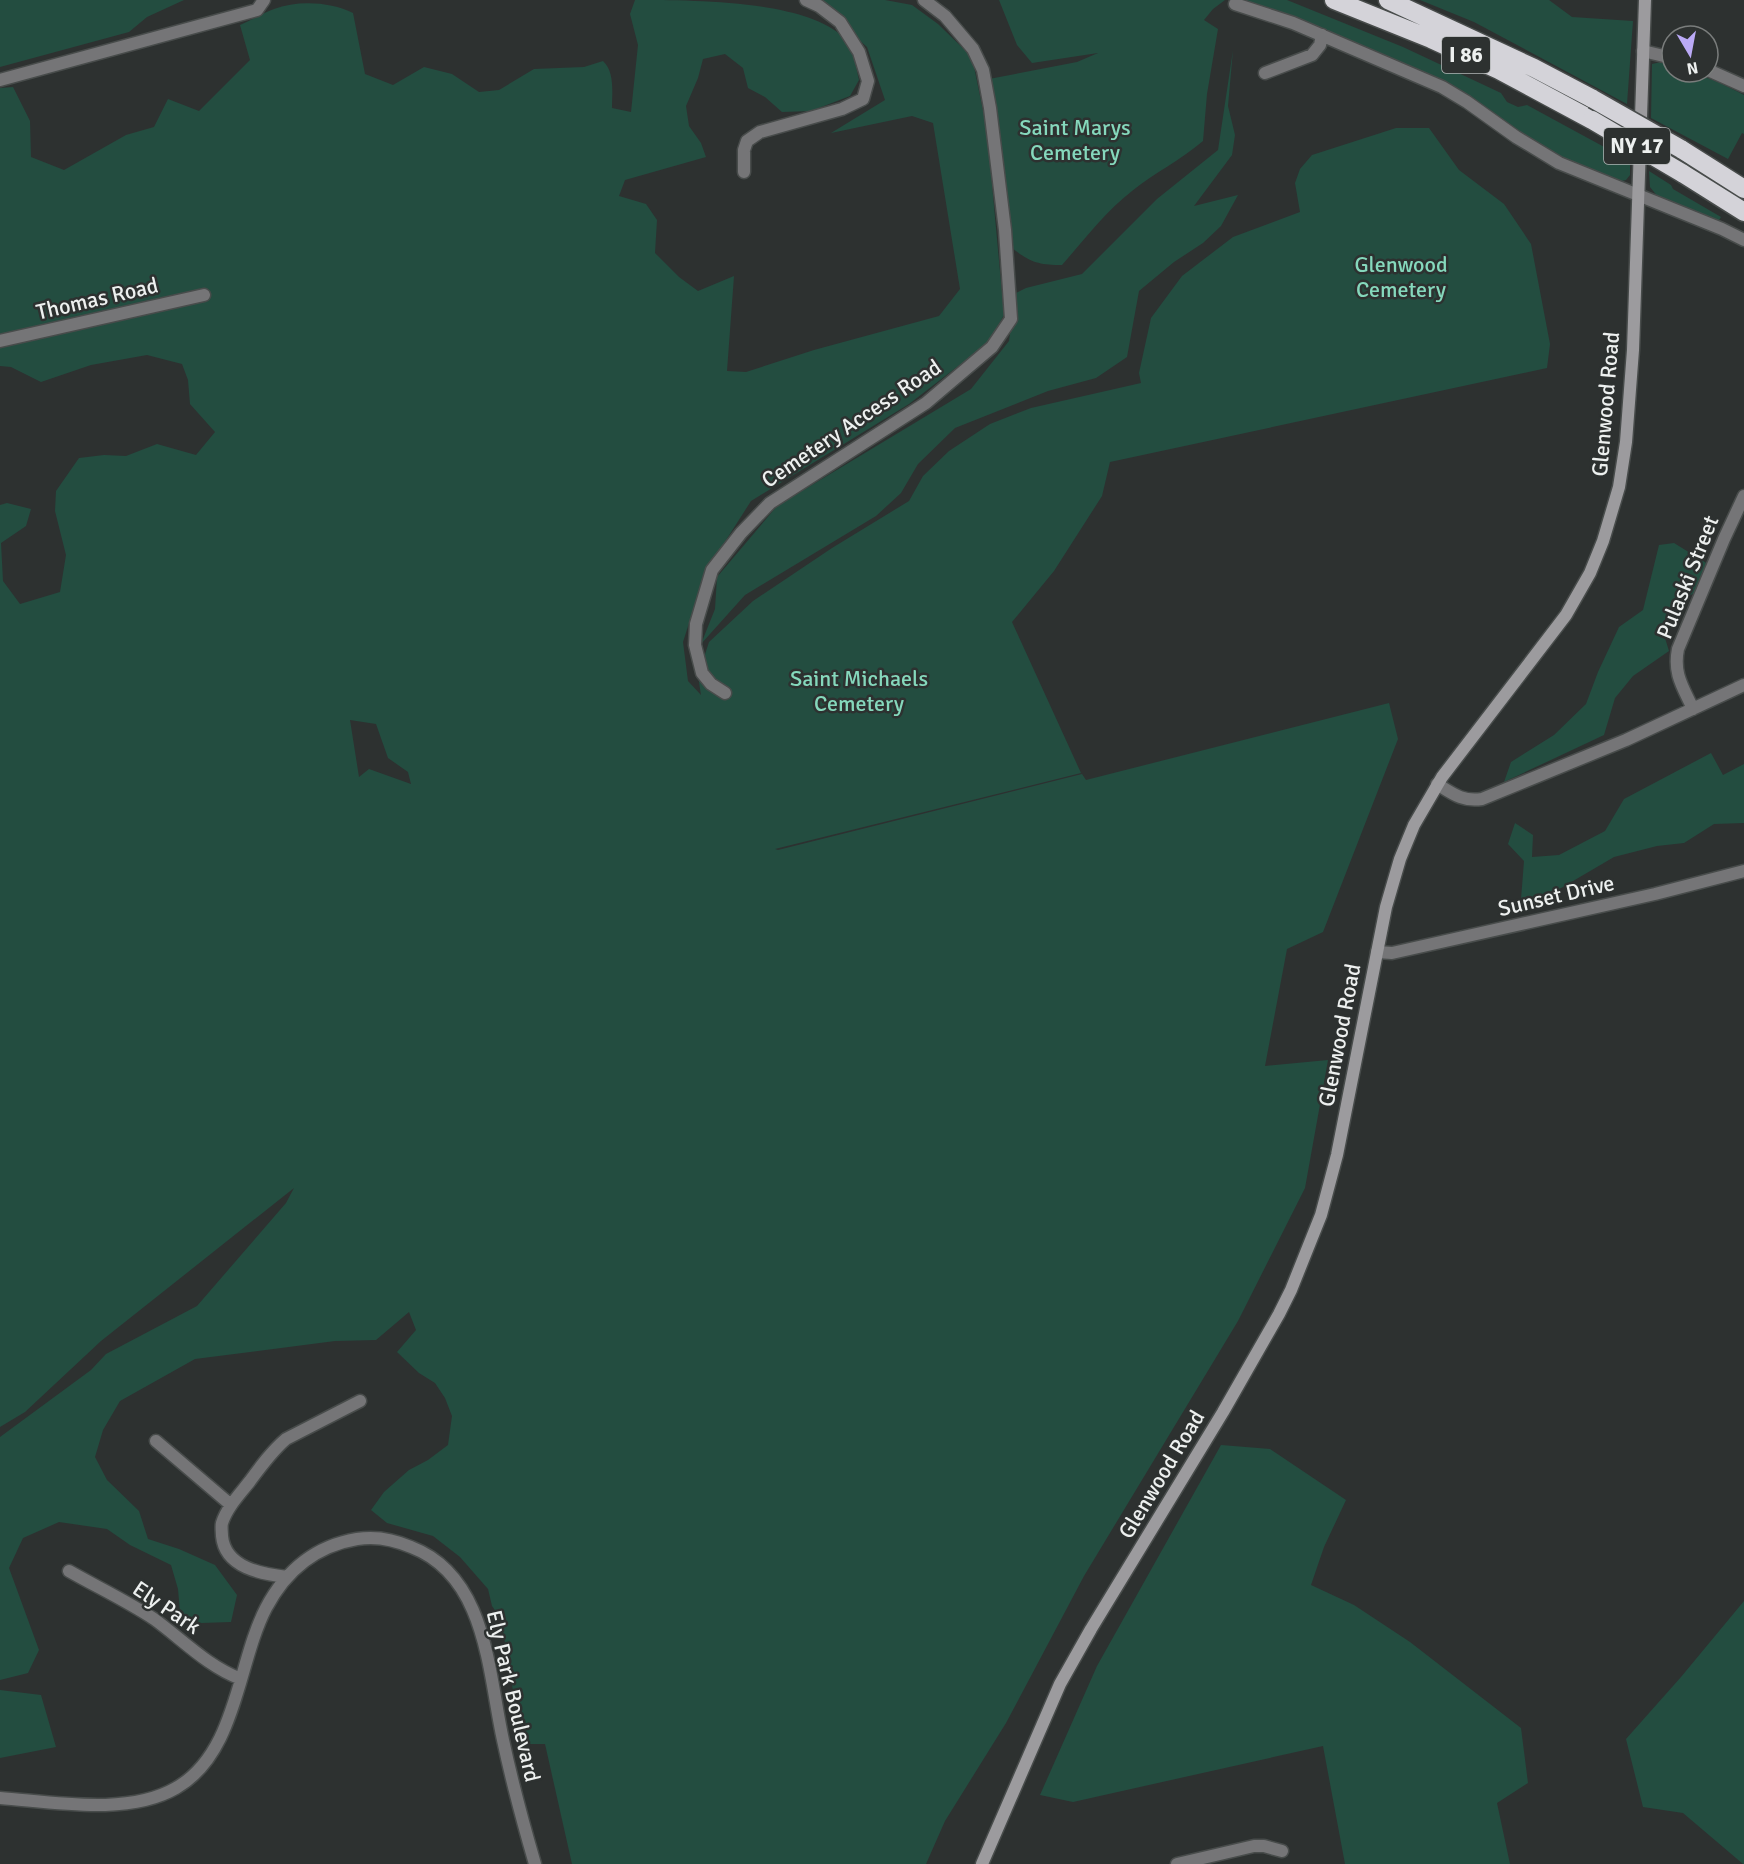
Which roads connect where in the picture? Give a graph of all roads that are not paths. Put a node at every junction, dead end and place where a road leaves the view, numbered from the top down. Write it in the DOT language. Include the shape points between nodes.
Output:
graph roads {
  1 [pos="264,0"];
  2 [pos="806,0"];
  3 [pos="924,0"];
  4 [pos="1334,0"];
  5 [pos="1388,0"];
  6 [pos="1645,0"];
  7 [pos="1235,4"];
  8 [pos="1322,35"];
  9 [pos="1643,51"];
  10 [pos="1660,55"];
  11 [pos="1265,73"];
  12 [pos="1720,75"];
  13 [pos="0,80"];
  14 [pos="1744,86"];
  15 [pos="1593,99"];
  16 [pos="1592,120"];
  17 [pos="744,172"];
  18 [pos="1744,189"];
  19 [pos="1637,194"];
  20 [pos="1744,212"];
  21 [pos="1744,240"];
  22 [pos="204,295"];
  23 [pos="0,341"];
  24 [pos="1744,496"];
  25 [pos="1744,685"];
  26 [pos="725,693"];
  27 [pos="1693,709"];
  28 [pos="1437,784"];
  29 [pos="1744,871"];
  30 [pos="1377,952"];
  31 [pos="360,1401"];
  32 [pos="156,1441"];
  33 [pos="231,1505"];
  34 [pos="69,1571"];
  35 [pos="287,1577"];
  36 [pos="241,1679"];
  37 [pos="0,1798"];
  38 [pos="1282,1851"];
  39 [pos="535,1864"];
  40 [pos="982,1864"];
  41 [pos="1178,1864"];
  1 -- 13 [label="street" via="257,10"];
  2 -- 17 [label="street" via="840,22 859,52 868,81 863,99 842,109 760,132 747,141"];
  3 -- 26 [label="street, Cemetery Access Road" via="945,16 973,49 983,70 1005,230 1011,319 992,347 926,403 770,502 712,570 696,624 695,645 702,673"];
  4 -- 16 [label="highway, I 86" via="1499,70"];
  5 -- 15 [label="highway, I 86"];
  6 -- 9 [label="street, Glenwood Road"];
  7 -- 8 [label="street"];
  8 -- 11 [label="street" via="1312,55"];
  8 -- 19 [label="street" via="1442,87 1559,163"];
  9 -- 10 [label="street"];
  9 -- 19 [label="street, Glenwood Road"];
  12 -- 14 [label="street"];
  15 -- 18 [label="highway, NY 17, bridge"];
  16 -- 20 [label="highway, NY 17, bridge"];
  19 -- 21 [label="street"];
  19 -- 28 [label="street, Glenwood Road" via="1626,442 1619,487 1603,541 1566,615"];
  22 -- 23 [label="street, Thomas Road"];
  24 -- 27 [label="street, Pulaski Street" via="1678,649 1678,676"];
  25 -- 27 [label="street"];
  27 -- 28 [label="street" via="1482,799 1460,798"];
  28 -- 30 [label="street, Glenwood Road" via="1400,859"];
  29 -- 30 [label="street, Sunset Drive" via="1392,953"];
  30 -- 40 [label="street, Glenwood Road" via="1337,1155 1321,1215 1291,1290 1223,1412 1060,1684"];
  31 -- 33 [label="street" via="286,1439"];
  32 -- 33 [label="street"];
  33 -- 35 [label="street" via="222,1525 223,1542 232,1558 248,1569"];
  34 -- 36 [label="street, Ely Park" via="136,1608 221,1672"];
  35 -- 36 [label="street, Ely Park Boulevard" via="266,1609"];
  35 -- 39 [label="street, Ely Park Boulevard" via="320,1550 365,1538 400,1542 446,1567 466,1594 480,1628 502,1739"];
  36 -- 37 [label="street, Ely Park Boulevard" via="214,1750 198,1771 175,1789 124,1804"];
  38 -- 41 [label="street" via="1254,1846"];
}
